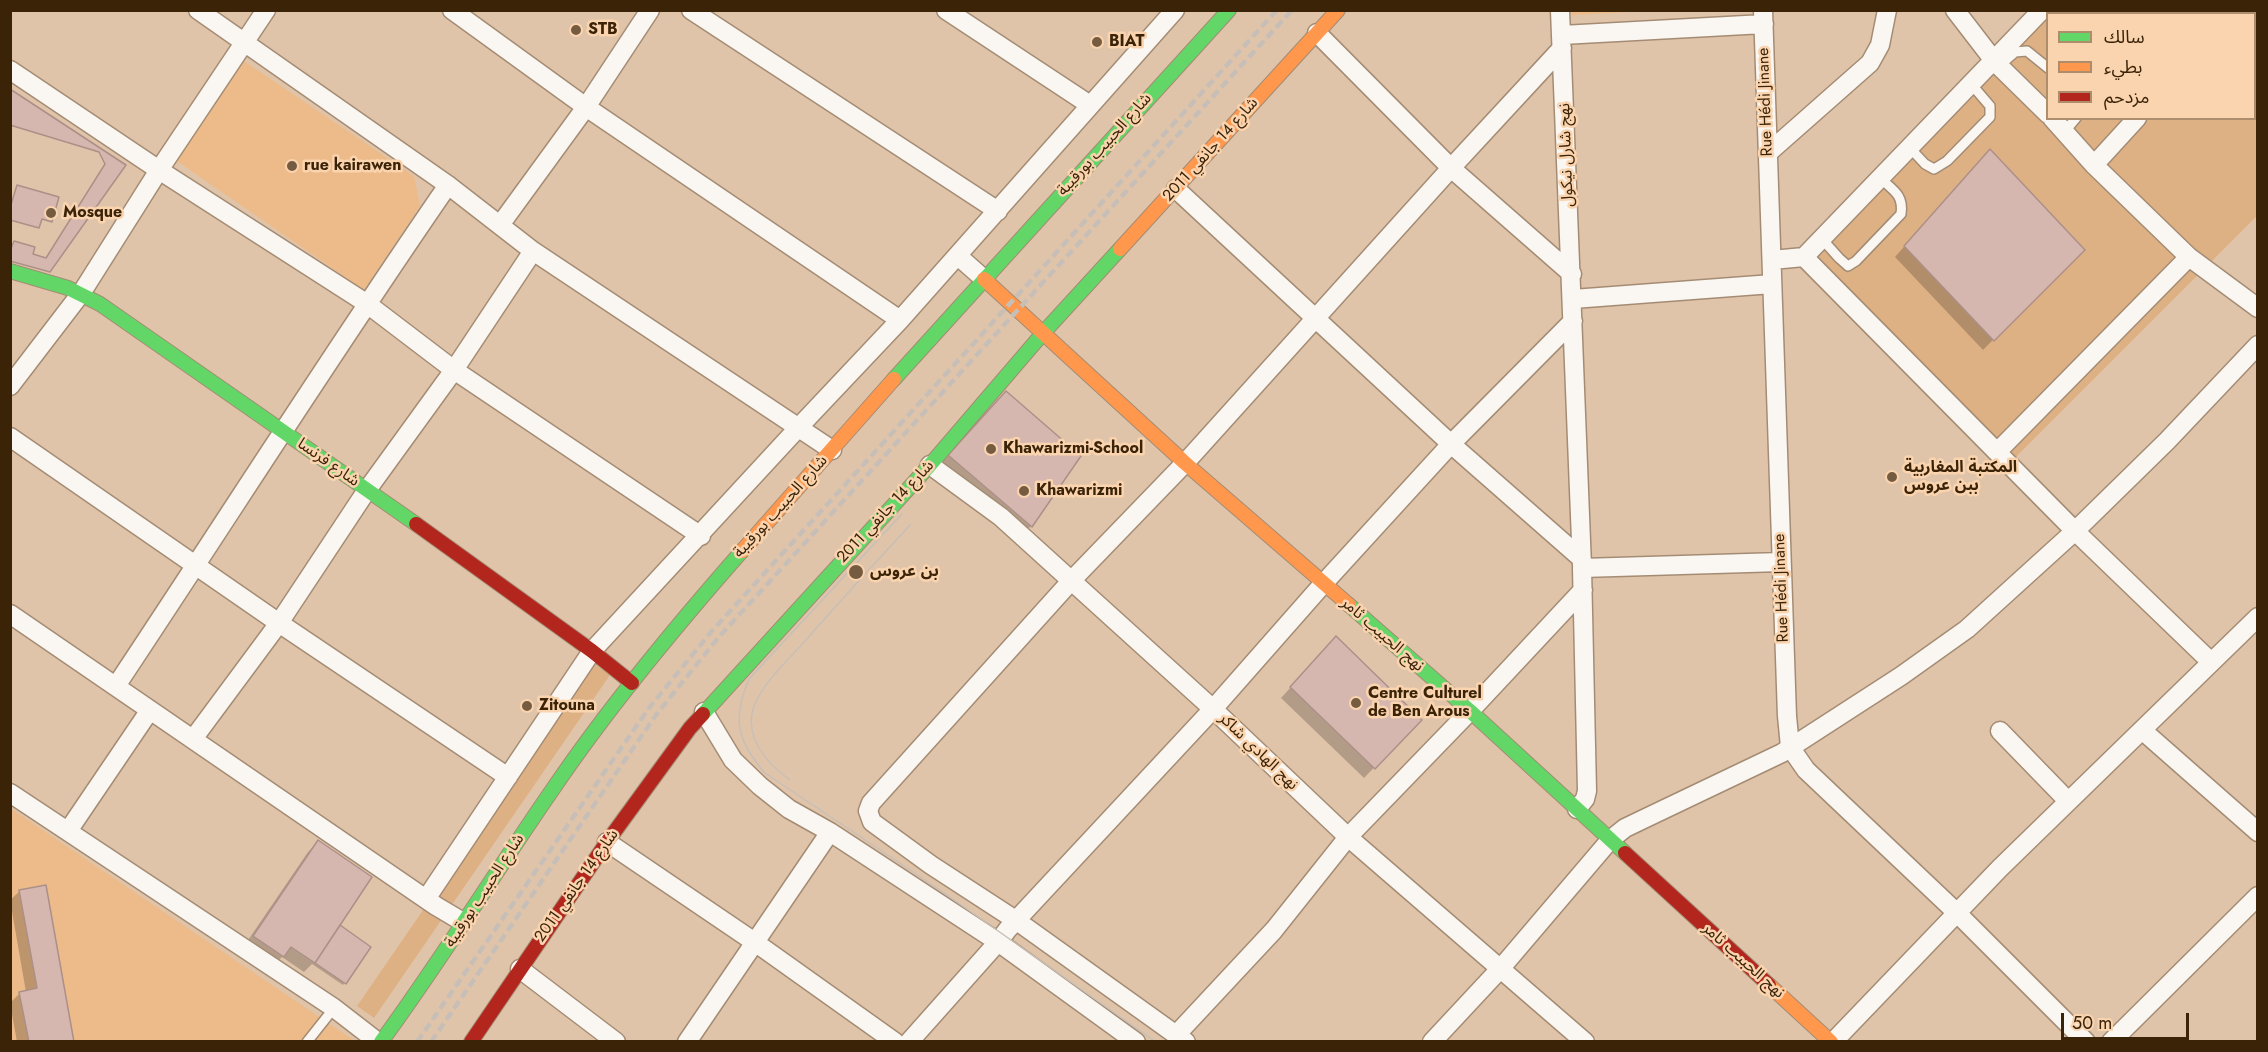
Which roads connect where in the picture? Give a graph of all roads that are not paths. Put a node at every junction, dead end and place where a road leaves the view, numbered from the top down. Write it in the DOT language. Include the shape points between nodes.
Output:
graph roads {
  1 [pos="198,10"];
  2 [pos="266,10"];
  3 [pos="452,10"];
  4 [pos="650,10"];
  5 [pos="691,10"];
  6 [pos="946,10"];
  7 [pos="1175,10"];
  8 [pos="1338,10"];
  9 [pos="1560,10"];
  10 [pos="1887,10"];
  11 [pos="1955,10"];
  12 [pos="2042,10"];
  13 [pos="1220,13"];
  14 [pos="1763,17"];
  15 [pos="1317,33"];
  16 [pos="1562,41"];
  17 [pos="245,43"];
  18 [pos="1997,64"];
  19 [pos="2046,66"];
  20 [pos="10,70"];
  21 [pos="1972,85"];
  22 [pos="1090,105"];
  23 [pos="586,107"];
  24 [pos="2046,112"];
  25 [pos="2135,120"];
  26 [pos="2064,123"];
  27 [pos="1910,148"];
  28 [pos="1768,153"];
  29 [pos="2094,165"];
  30 [pos="1451,168"];
  31 [pos="159,170"];
  32 [pos="1880,178"];
  33 [pos="448,185"];
  34 [pos="1176,189"];
  35 [pos="998,211"];
  36 [pos="500,225"];
  37 [pos="1822,239"];
  38 [pos="533,251"];
  39 [pos="957,256"];
  40 [pos="1804,257"];
  41 [pos="2189,257"];
  42 [pos="1772,260"];
  43 [pos="10,271"];
  44 [pos="1572,274"];
  45 [pos="984,279"];
  46 [pos="1772,284"];
  47 [pos="82,292"];
  48 [pos="1573,299"];
  49 [pos="366,303"];
  50 [pos="2258,308"];
  51 [pos="1316,317"];
  52 [pos="900,320"];
  53 [pos="1573,321"];
  54 [pos="1044,332"];
  55 [pos="2258,345"];
  56 [pos="454,370"];
  57 [pos="10,386"];
  58 [pos="798,428"];
  59 [pos="284,432"];
  60 [pos="10,438"];
  61 [pos="1451,444"];
  62 [pos="832,450"];
  63 [pos="1998,451"];
  64 [pos="1185,463"];
  65 [pos="930,465"];
  66 [pos="367,490"];
  67 [pos="2075,531"];
  68 [pos="700,536"];
  69 [pos="1781,562"];
  70 [pos="1582,564"];
  71 [pos="196,565"];
  72 [pos="1071,581"];
  73 [pos="1323,584"];
  74 [pos="1583,590"];
  75 [pos="10,614"];
  76 [pos="2258,617"];
  77 [pos="279,623"];
  78 [pos="592,651"];
  79 [pos="2211,662"];
  80 [pos="632,682"];
  81 [pos="116,686"];
  82 [pos="1213,709"];
  83 [pos="150,710"];
  84 [pos="1470,711"];
  85 [pos="704,712"];
  86 [pos="2142,730"];
  87 [pos="2000,731"];
  88 [pos="193,739"];
  89 [pos="1790,747"];
  90 [pos="508,777"];
  91 [pos="10,793"];
  92 [pos="2068,801"];
  93 [pos="1577,809"];
  94 [pos="68,831"];
  95 [pos="830,832"];
  96 [pos="2258,832"];
  97 [pos="1348,837"];
  98 [pos="1610,840"];
  99 [pos="607,842"];
  100 [pos="2258,896"];
  101 [pos="426,899"];
  102 [pos="1956,912"];
  103 [pos="1017,921"];
  104 [pos="463,922"];
  105 [pos="998,942"];
  106 [pos="756,943"];
  107 [pos="1501,968"];
  108 [pos="520,969"];
  109 [pos="334,1008"];
  110 [pos="1181,1038"];
  111 [pos="307,1041"];
  112 [pos="380,1041"];
  113 [pos="471,1041"];
  114 [pos="616,1041"];
  115 [pos="687,1041"];
  116 [pos="895,1041"];
  117 [pos="909,1041"];
  118 [pos="1136,1041"];
  119 [pos="1432,1041"];
  120 [pos="1585,1041"];
  121 [pos="1832,1041"];
  122 [pos="2086,1041"];
  123 [pos="2111,1041"];
  1 -- 17 [label="street"];
  2 -- 17 [label="street"];
  3 -- 23 [label="street"];
  4 -- 23 [label="street"];
  5 -- 35 [label="street"];
  6 -- 22 [label="street"];
  7 -- 22 [label="street"];
  8 -- 15 [label="street, شارع 14 جانفي 2011"];
  9 -- 16 [label="street, نهج شارل نيكول"];
  10 -- 28 [label="street" via="1880,45 1870,63"];
  11 -- 18 [label="street"];
  12 -- 18 [label="street"];
  13 -- 45 [label="street, شارع الحبيب بورقيبة"];
  14 -- 16 [label="street"];
  14 -- 28 [label="street, Rue Hédi Jinane"];
  15 -- 30 [label="street"];
  15 -- 34 [label="street, شارع 14 جانفي 2011"];
  16 -- 30 [label="street"];
  16 -- 44 [label="street, نهج شارل نيكول"];
  17 -- 31 [label="street"];
  17 -- 33 [label="street"];
  18 -- 19 [label="lane" via="2015,52 2027,51"];
  18 -- 21 [label="street"];
  18 -- 24 [label="street"];
  20 -- 31 [label="street"];
  21 -- 27 [label="street"];
  21 -- 27 [label="lane" via="1990,106 1990,117 1947,161 1934,169"];
  22 -- 35 [label="street"];
  23 -- 36 [label="street"];
  23 -- 52 [label="street"];
  25 -- 29 [label="street"];
  26 -- 29 [label="street"];
  27 -- 32 [label="street"];
  28 -- 42 [label="street, Rue Hédi Jinane"];
  29 -- 41 [label="street"];
  30 -- 44 [label="street"];
  30 -- 51 [label="street"];
  31 -- 47 [label="street"];
  31 -- 49 [label="street"];
  32 -- 37 [label="street"];
  32 -- 37 [label="lane" via="1899,196 1903,204 1901,214 1848,266"];
  33 -- 36 [label="street"];
  33 -- 49 [label="street"];
  34 -- 51 [label="street"];
  34 -- 54 [label="street, شارع 14 جانفي 2011"];
  35 -- 39 [label="street"];
  36 -- 38 [label="street"];
  37 -- 40 [label="street"];
  38 -- 56 [label="street"];
  38 -- 58 [label="street"];
  39 -- 45 [label="street"];
  39 -- 52 [label="street"];
  40 -- 42 [label="street"];
  40 -- 63 [label="street"];
  41 -- 50 [label="street"];
  41 -- 63 [label="street"];
  42 -- 46 [label="street, Rue Hédi Jinane"];
  43 -- 47 [label="street, شارع فرنسا"];
  44 -- 48 [label="street, نهج شارل نيكول"];
  45 -- 54 [label="street, نهج الحبيب ثامر"];
  45 -- 62 [label="street, شارع الحبيب بورقيبة"];
  46 -- 48 [label="street"];
  46 -- 69 [label="street, Rue Hédi Jinane"];
  47 -- 57 [label="street"];
  47 -- 59 [label="street, شارع فرنسا"];
  48 -- 53 [label="street, نهج شارل نيكول"];
  49 -- 56 [label="street"];
  49 -- 59 [label="street"];
  51 -- 61 [label="street"];
  51 -- 64 [label="street"];
  52 -- 58 [label="street"];
  53 -- 61 [label="street"];
  53 -- 70 [label="street, نهج شارل نيكول"];
  54 -- 64 [label="street, نهج الحبيب ثامر"];
  54 -- 65 [label="street, شارع 14 جانفي 2011"];
  55 -- 67 [label="street"];
  56 -- 66 [label="street"];
  56 -- 68 [label="street"];
  58 -- 62 [label="street"];
  58 -- 68 [label="street"];
  59 -- 66 [label="street, شارع فرنسا"];
  59 -- 71 [label="street"];
  60 -- 71 [label="street"];
  61 -- 70 [label="street"];
  61 -- 73 [label="street"];
  62 -- 80 [label="street, شارع الحبيب بورقيبة"];
  63 -- 67 [label="street"];
  64 -- 72 [label="street"];
  64 -- 73 [label="street, نهج الحبيب ثامر"];
  65 -- 72 [label="street, نهج الهادي شاكر" via="1001,517"];
  65 -- 85 [label="street, شارع 14 جانفي 2011"];
  66 -- 77 [label="street"];
  66 -- 78 [label="street, شارع فرنسا"];
  67 -- 79 [label="street"];
  67 -- 89 [label="street" via="1967,629"];
  68 -- 78 [label="street"];
  69 -- 70 [label="street"];
  69 -- 89 [label="street, Rue Hédi Jinane"];
  70 -- 74 [label="street, نهج شارل نيكول"];
  71 -- 77 [label="street"];
  71 -- 81 [label="street"];
  72 -- 82 [label="street, نهج الهادي شاكر"];
  72 -- 103 [label="street" via="880,792 868,811 872,822"];
  73 -- 82 [label="street"];
  73 -- 84 [label="street, نهج الحبيب ثامر"];
  74 -- 84 [label="street"];
  74 -- 93 [label="street, نهج شارل نيكول" via="1587,791"];
  75 -- 81 [label="street"];
  76 -- 79 [label="street"];
  77 -- 88 [label="street"];
  77 -- 90 [label="street"];
  78 -- 80 [label="street, شارع فرنسا"];
  78 -- 90 [label="street"];
  79 -- 86 [label="street"];
  80 -- 104 [label="street, شارع الحبيب بورقيبة" via="556,784"];
  81 -- 83 [label="street"];
  82 -- 97 [label="street, نهج الهادي شاكر"];
  82 -- 103 [label="street"];
  83 -- 88 [label="street"];
  83 -- 94 [label="street"];
  84 -- 93 [label="street, نهج الحبيب ثامر"];
  84 -- 97 [label="street"];
  85 -- 95 [label="street" via="733,760 760,786 789,809"];
  85 -- 99 [label="street, شارع 14 جانفي 2011"];
  86 -- 92 [label="street"];
  86 -- 96 [label="street"];
  87 -- 92 [label="street"];
  88 -- 101 [label="street"];
  89 -- 98 [label="street" via="1625,828"];
  89 -- 102 [label="street" via="1806,770"];
  90 -- 101 [label="street"];
  91 -- 94 [label="street"];
  92 -- 102 [label="street"];
  93 -- 98 [label="street, نهج الحبيب ثامر"];
  94 -- 109 [label="street"];
  95 -- 105 [label="street"];
  95 -- 106 [label="street"];
  97 -- 107 [label="street, نهج الهادي شاكر"];
  97 -- 110 [label="street"];
  98 -- 107 [label="street"];
  98 -- 121 [label="street, نهج الحبيب ثامر"];
  99 -- 106 [label="street"];
  99 -- 108 [label="street, شارع 14 جانفي 2011"];
  100 -- 123 [label="street"];
  101 -- 104 [label="street"];
  102 -- 121 [label="street"];
  102 -- 122 [label="street"];
  103 -- 105 [label="street"];
  103 -- 110 [label="street"];
  104 -- 112 [label="street, شارع الحبيب بورقيبة" via="424,984"];
  105 -- 117 [label="street"];
  105 -- 118 [label="street"];
  106 -- 115 [label="street"];
  106 -- 116 [label="street"];
  107 -- 119 [label="street"];
  107 -- 120 [label="street, نهج الهادي شاكر"];
  108 -- 113 [label="street, شارع 14 جانفي 2011"];
  108 -- 114 [label="street"];
  109 -- 111 [label="lane"];
  109 -- 112 [label="street"];
}
